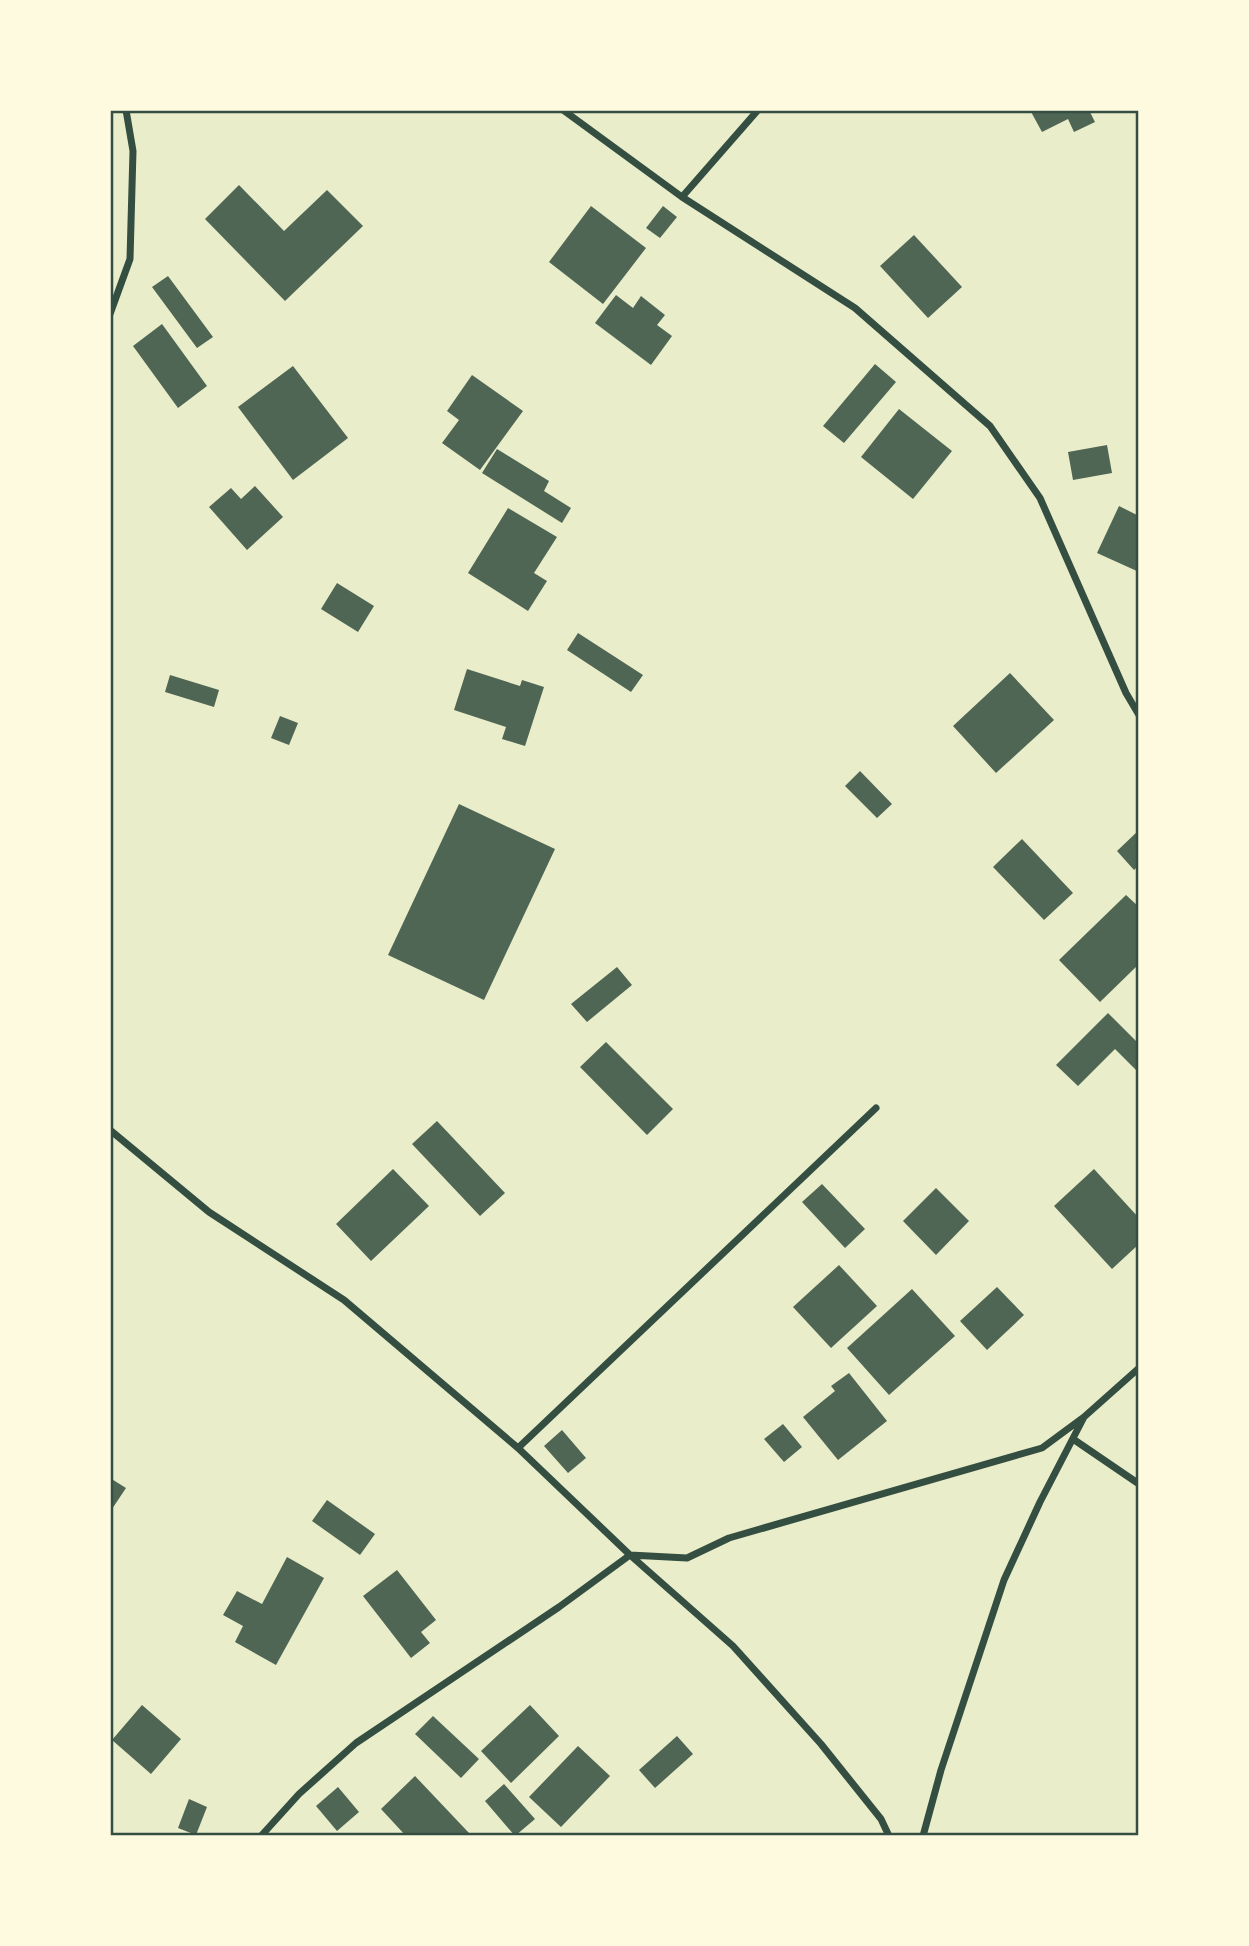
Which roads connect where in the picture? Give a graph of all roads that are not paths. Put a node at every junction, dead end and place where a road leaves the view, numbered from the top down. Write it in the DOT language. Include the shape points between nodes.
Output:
graph roads {
  1 [pos="126,110"];
  2 [pos="563,110"];
  3 [pos="758,110"];
  4 [pos="682,197"];
  5 [pos="110,314"];
  6 [pos="1139,715"];
  7 [pos="876,1108"];
  8 [pos="110,1129"];
  9 [pos="1139,1368"];
  10 [pos="1084,1417"];
  11 [pos="1073,1439"];
  12 [pos="518,1448"];
  13 [pos="1139,1484"];
  14 [pos="630,1555"];
  15 [pos="261,1836"];
  16 [pos="889,1836"];
  17 [pos="923,1836"];
  1 -- 5 [label="street" via="132,151 130,259"];
  2 -- 4 [label="street"];
  3 -- 4 [label="street"];
  4 -- 6 [label="street" via="855,308 990,426 1040,498"];
  7 -- 12 [label="street"];
  8 -- 12 [label="street" via="209,1212 344,1300"];
  9 -- 10 [label="street"];
  10 -- 11 [label="street"];
  10 -- 14 [label="street" via="1042,1448 729,1538 687,1558"];
  11 -- 13 [label="street"];
  11 -- 17 [label="street" via="1004,1580"];
  12 -- 14 [label="street"];
  14 -- 15 [label="street" via="356,1743"];
  14 -- 16 [label="street" via="733,1646 821,1744 881,1818"];
}
